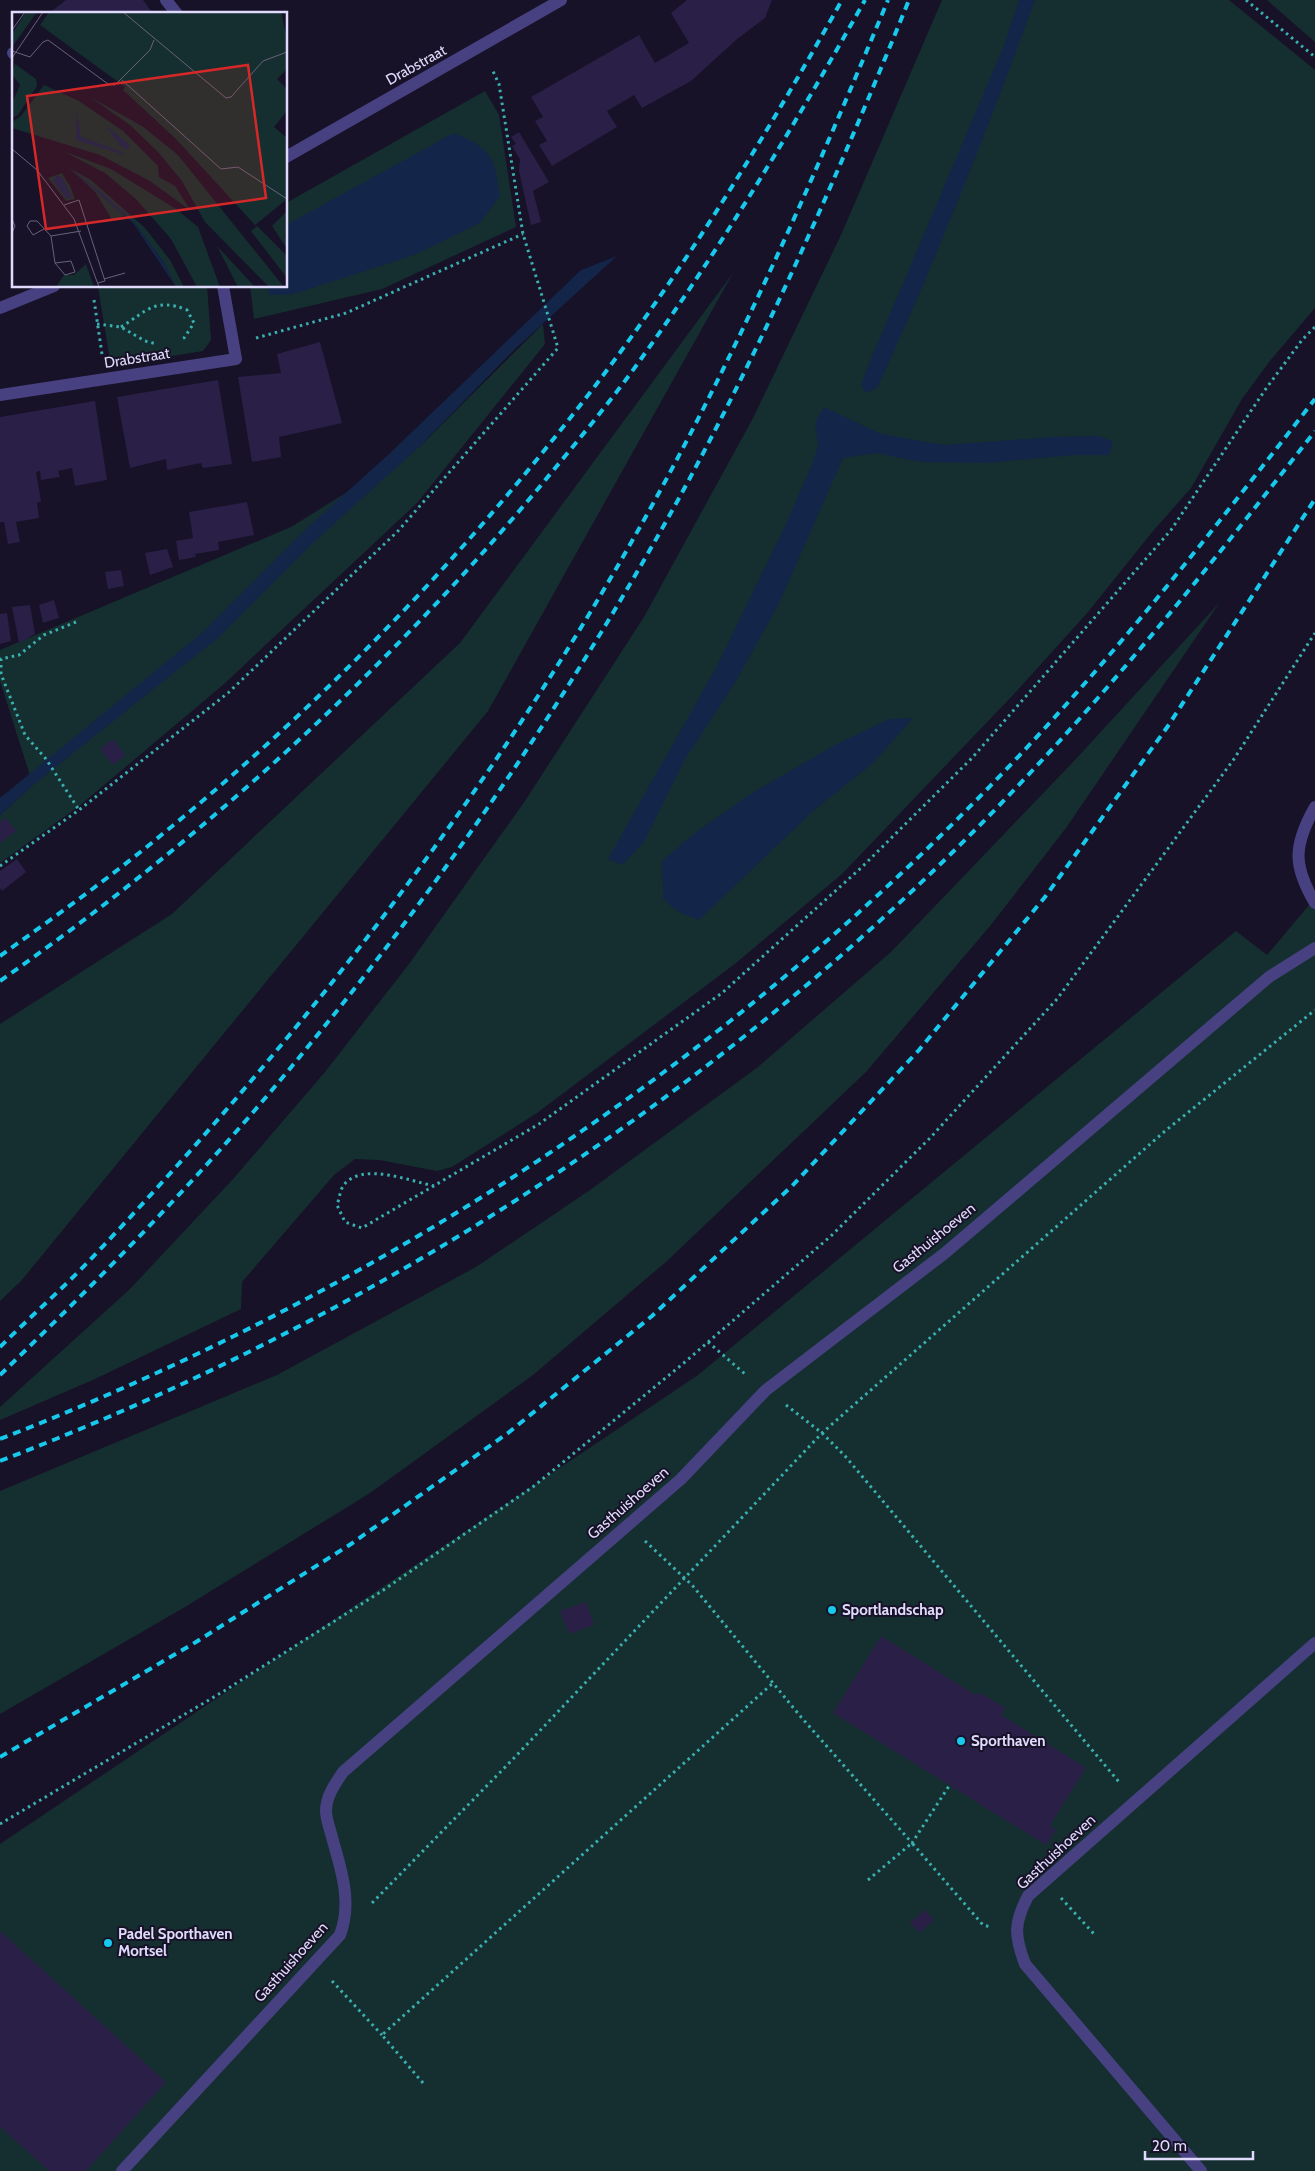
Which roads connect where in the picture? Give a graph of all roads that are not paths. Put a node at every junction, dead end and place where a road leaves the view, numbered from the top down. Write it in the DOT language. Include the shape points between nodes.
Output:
graph roads {
  1 [pos="166,0"];
  2 [pos="561,0"];
  3 [pos="175,12"];
  4 [pos="288,156"];
  5 [pos="49,288"];
  6 [pos="222,288"];
  7 [pos="0,308"];
  8 [pos="0,395"];
  9 [pos="1315,808"];
  10 [pos="1315,903"];
  11 [pos="1315,948"];
  12 [pos="1315,1643"];
  13 [pos="122,2171"];
  14 [pos="1201,2171"];
  1 -- 3 [label="street"];
  2 -- 4 [label="street, Drabstraat"];
  5 -- 7 [label="street"];
  6 -- 8 [label="street, Drabstraat" via="236,359"];
  9 -- 10 [label="street" via="1300,844 1298,862 1303,881"];
  11 -- 13 [label="street, Gasthuishoeven" via="1268,977 945,1252 766,1390 681,1479 343,1772 329,1794 326,1811 343,1874 345,1922 340,1935"];
  12 -- 14 [label="street, Gasthuishoeven" via="1028,1896 1019,1913 1016,1932 1025,1964"];
}
